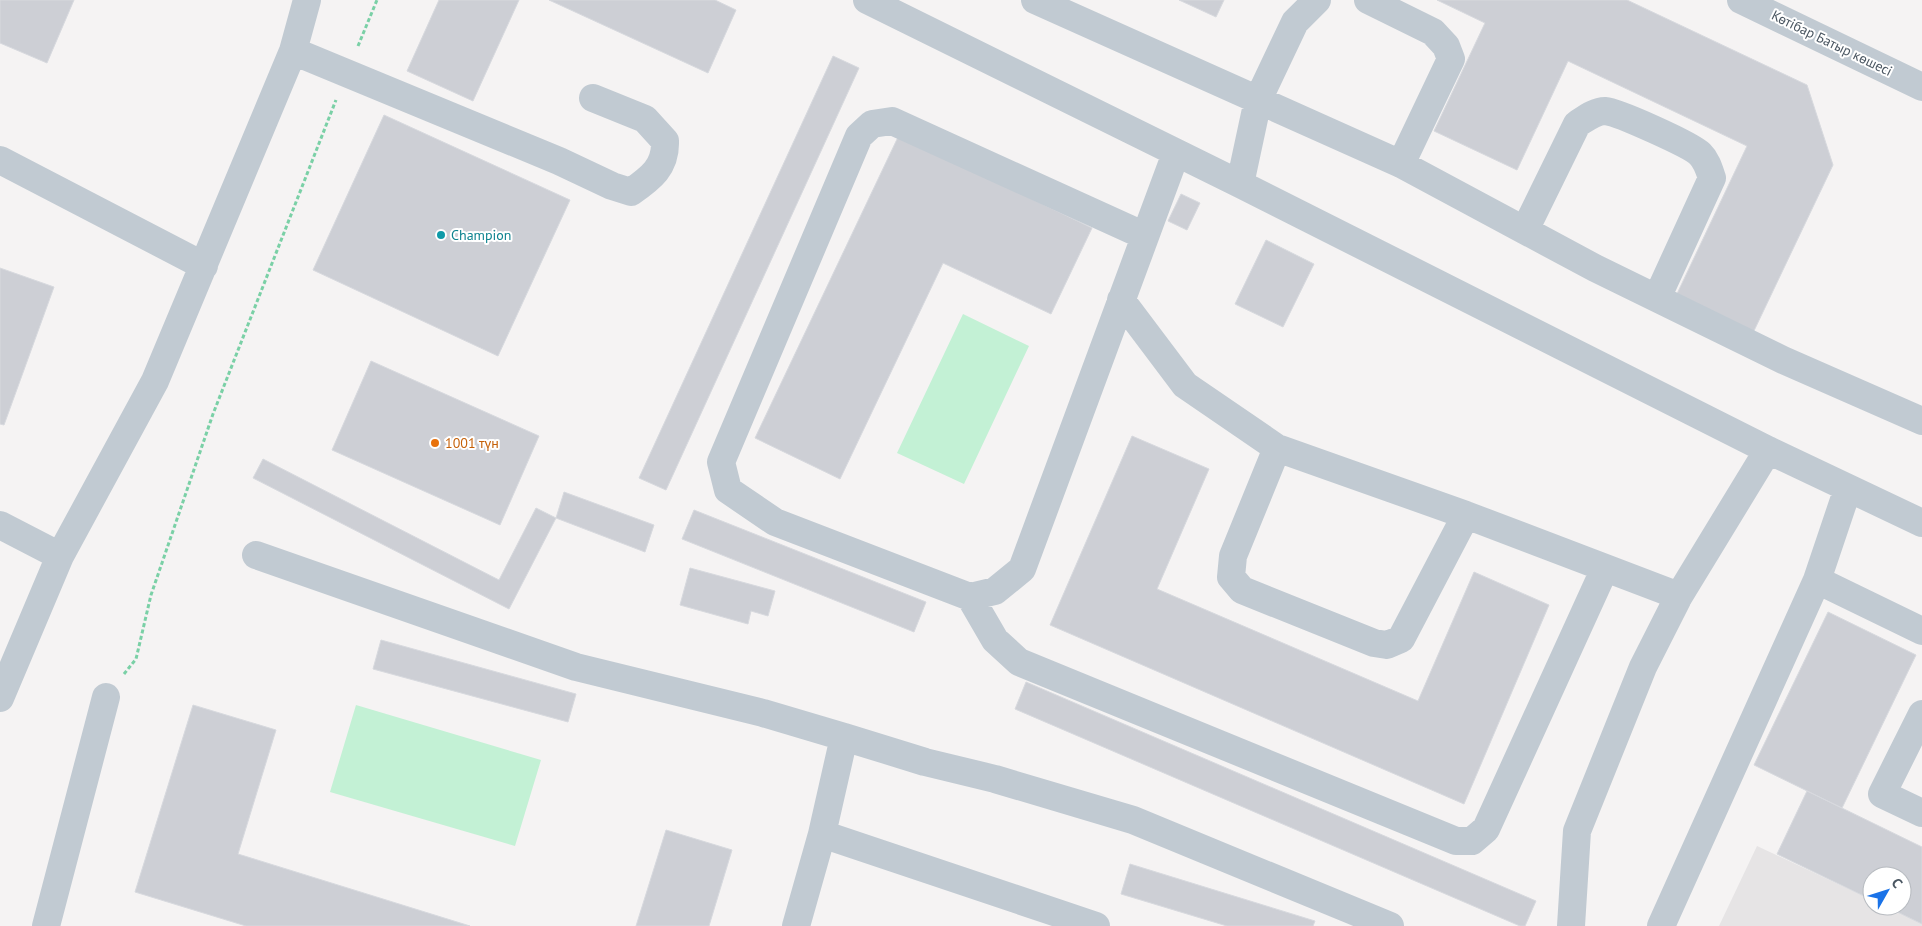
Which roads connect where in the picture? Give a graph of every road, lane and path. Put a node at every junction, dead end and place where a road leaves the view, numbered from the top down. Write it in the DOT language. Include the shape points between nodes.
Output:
graph roads {
  1 [pos="307,0"];
  2 [pos="377,0"];
  3 [pos="867,0"];
  4 [pos="1035,0"];
  5 [pos="1317,0"];
  6 [pos="1368,0"];
  7 [pos="1741,0"];
  8 [pos="1084,10"];
  9 [pos="293,51"];
  10 [pos="347,73"];
  11 [pos="1922,87"];
  12 [pos="593,98"];
  13 [pos="1258,100"];
  14 [pos="1176,153"];
  15 [pos="0,160"];
  16 [pos="1401,164"];
  17 [pos="1240,184"];
  18 [pos="1525,230"];
  19 [pos="1145,236"];
  20 [pos="204,266"];
  21 [pos="1657,298"];
  22 [pos="1121,300"];
  23 [pos="1922,421"];
  24 [pos="1276,448"];
  25 [pos="1768,450"];
  26 [pos="1848,488"];
  27 [pos="1466,515"];
  28 [pos="1922,523"];
  29 [pos="0,525"];
  30 [pos="256,555"];
  31 [pos="60,556"];
  32 [pos="1605,568"];
  33 [pos="1817,580"];
  34 [pos="1678,596"];
  35 [pos="970,597"];
  36 [pos="1922,631"];
  37 [pos="106,697"];
  38 [pos="0,698"];
  39 [pos="1922,714"];
  40 [pos="844,737"];
  41 [pos="1922,813"];
  42 [pos="822,834"];
  43 [pos="46,926"];
  44 [pos="796,926"];
  45 [pos="1096,926"];
  46 [pos="1390,926"];
  47 [pos="1571,926"];
  48 [pos="1661,926"];
  1 -- 9 [label="street"];
  2 -- 10 [label="path"];
  3 -- 14 [label="street"];
  4 -- 8 [label="street"];
  5 -- 13 [label="street" via="1295,22"];
  6 -- 16 [label="street" via="1433,32 1446,46 1450,59"];
  7 -- 11 [label="street, Көтібар Батыр көшесі"];
  8 -- 13 [label="street"];
  9 -- 10 [label="street"];
  9 -- 20 [label="street"];
  10 -- 12 [label="street" via="631,192 651,178 666,154 665,141 644,119"];
  10 -- 37 [label="path" via="213,414 152,595 136,659"];
  13 -- 16 [label="street"];
  13 -- 17 [label="street"];
  14 -- 17 [label="street"];
  14 -- 19 [label="street"];
  15 -- 20 [label="street"];
  16 -- 18 [label="street"];
  17 -- 25 [label="street"];
  18 -- 21 [label="street"];
  18 -- 21 [label="street" via="1577,124 1590,115 1605,111 1655,129 1699,153 1712,178"];
  19 -- 22 [label="street"];
  19 -- 35 [label="street" via="892,121 872,124 859,136 721,462 728,490 775,522"];
  20 -- 31 [label="street" via="155,381"];
  21 -- 23 [label="street" via="1784,360"];
  22 -- 24 [label="street" via="1185,385"];
  22 -- 35 [label="street" via="1022,569 995,591"];
  24 -- 27 [label="street"];
  24 -- 27 [label="street" via="1233,556 1231,577 1242,590 1374,643 1387,645 1401,640"];
  25 -- 26 [label="street"];
  25 -- 34 [label="street"];
  26 -- 28 [label="street"];
  26 -- 33 [label="street"];
  27 -- 32 [label="street"];
  29 -- 31 [label="street"];
  30 -- 40 [label="street" via="576,667 763,713"];
  31 -- 38 [label="street"];
  32 -- 34 [label="street"];
  32 -- 35 [label="street" via="1486,829 1472,841 1456,841 1019,662 996,640"];
  33 -- 36 [label="street"];
  33 -- 48 [label="street"];
  34 -- 47 [label="street" via="1643,667 1577,831"];
  37 -- 43 [label="street"];
  39 -- 41 [label="street" via="1882,794"];
  40 -- 42 [label="street"];
  40 -- 46 [label="street" via="1133,820"];
  42 -- 44 [label="street"];
  42 -- 45 [label="street"];
}
